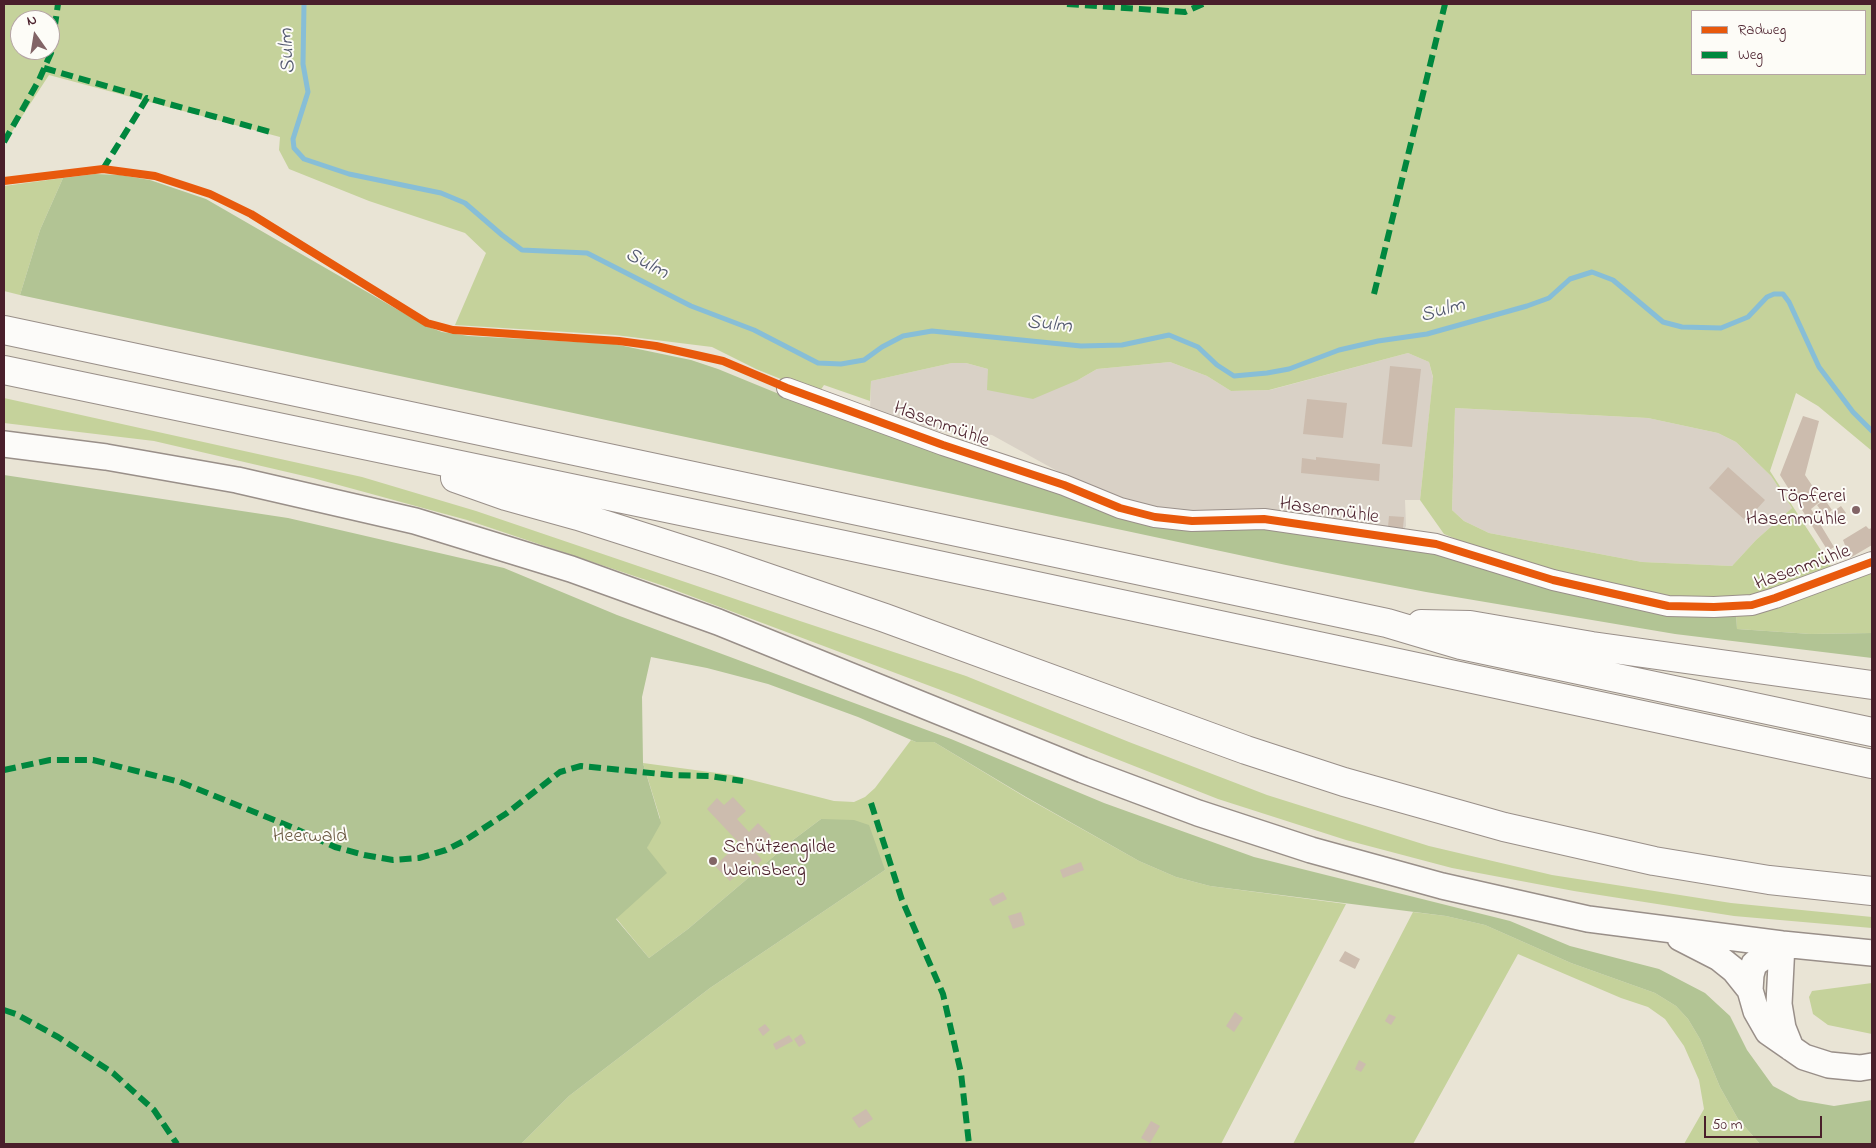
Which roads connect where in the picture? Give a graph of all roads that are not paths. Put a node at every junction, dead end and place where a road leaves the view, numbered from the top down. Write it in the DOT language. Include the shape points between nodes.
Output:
graph roads {
  1 [pos="4,330"];
  2 [pos="4,370"];
  3 [pos="787,388"];
  4 [pos="4,444"];
  5 [pos="359,445"];
  6 [pos="1872,562"];
  7 [pos="1388,623"];
  8 [pos="1872,684"];
  9 [pos="1872,732"];
  10 [pos="1872,764"];
  11 [pos="1872,891"];
  12 [pos="1661,930"];
  13 [pos="1782,944"];
  14 [pos="1872,953"];
  15 [pos="1750,990"];
  16 [pos="1791,1048"];
  17 [pos="1872,1066"];
  1 -- 7 [label="highway"];
  2 -- 5 [label="highway"];
  3 -- 6 [label="street, Hasenmühle" via="1064,485 1120,508 1156,517 1192,521 1264,519 1436,544 1553,580 1668,606 1752,605"];
  4 -- 12 [label="main road" via="106,457 237,480 414,521 571,569 718,622 1083,770 1310,850 1527,906"];
  5 -- 10 [label="highway"];
  5 -- 11 [label="highway" via="506,496 750,571 1246,750 1344,782 1504,827 1654,861 1769,880"];
  7 -- 8 [label="highway" via="1470,625 1601,648"];
  7 -- 9 [label="highway" via="1461,645"];
  12 -- 13 [label="main road"];
  12 -- 15 [label="main road" via="1719,958"];
  13 -- 14 [label="main road"];
  13 -- 15 [label="main road" via="1754,964"];
  13 -- 16 [label="main road" via="1779,1004"];
  15 -- 16 [label="main road" via="1756,1011 1768,1032"];
  16 -- 17 [label="main road" via="1804,1057 1830,1065"];
}
